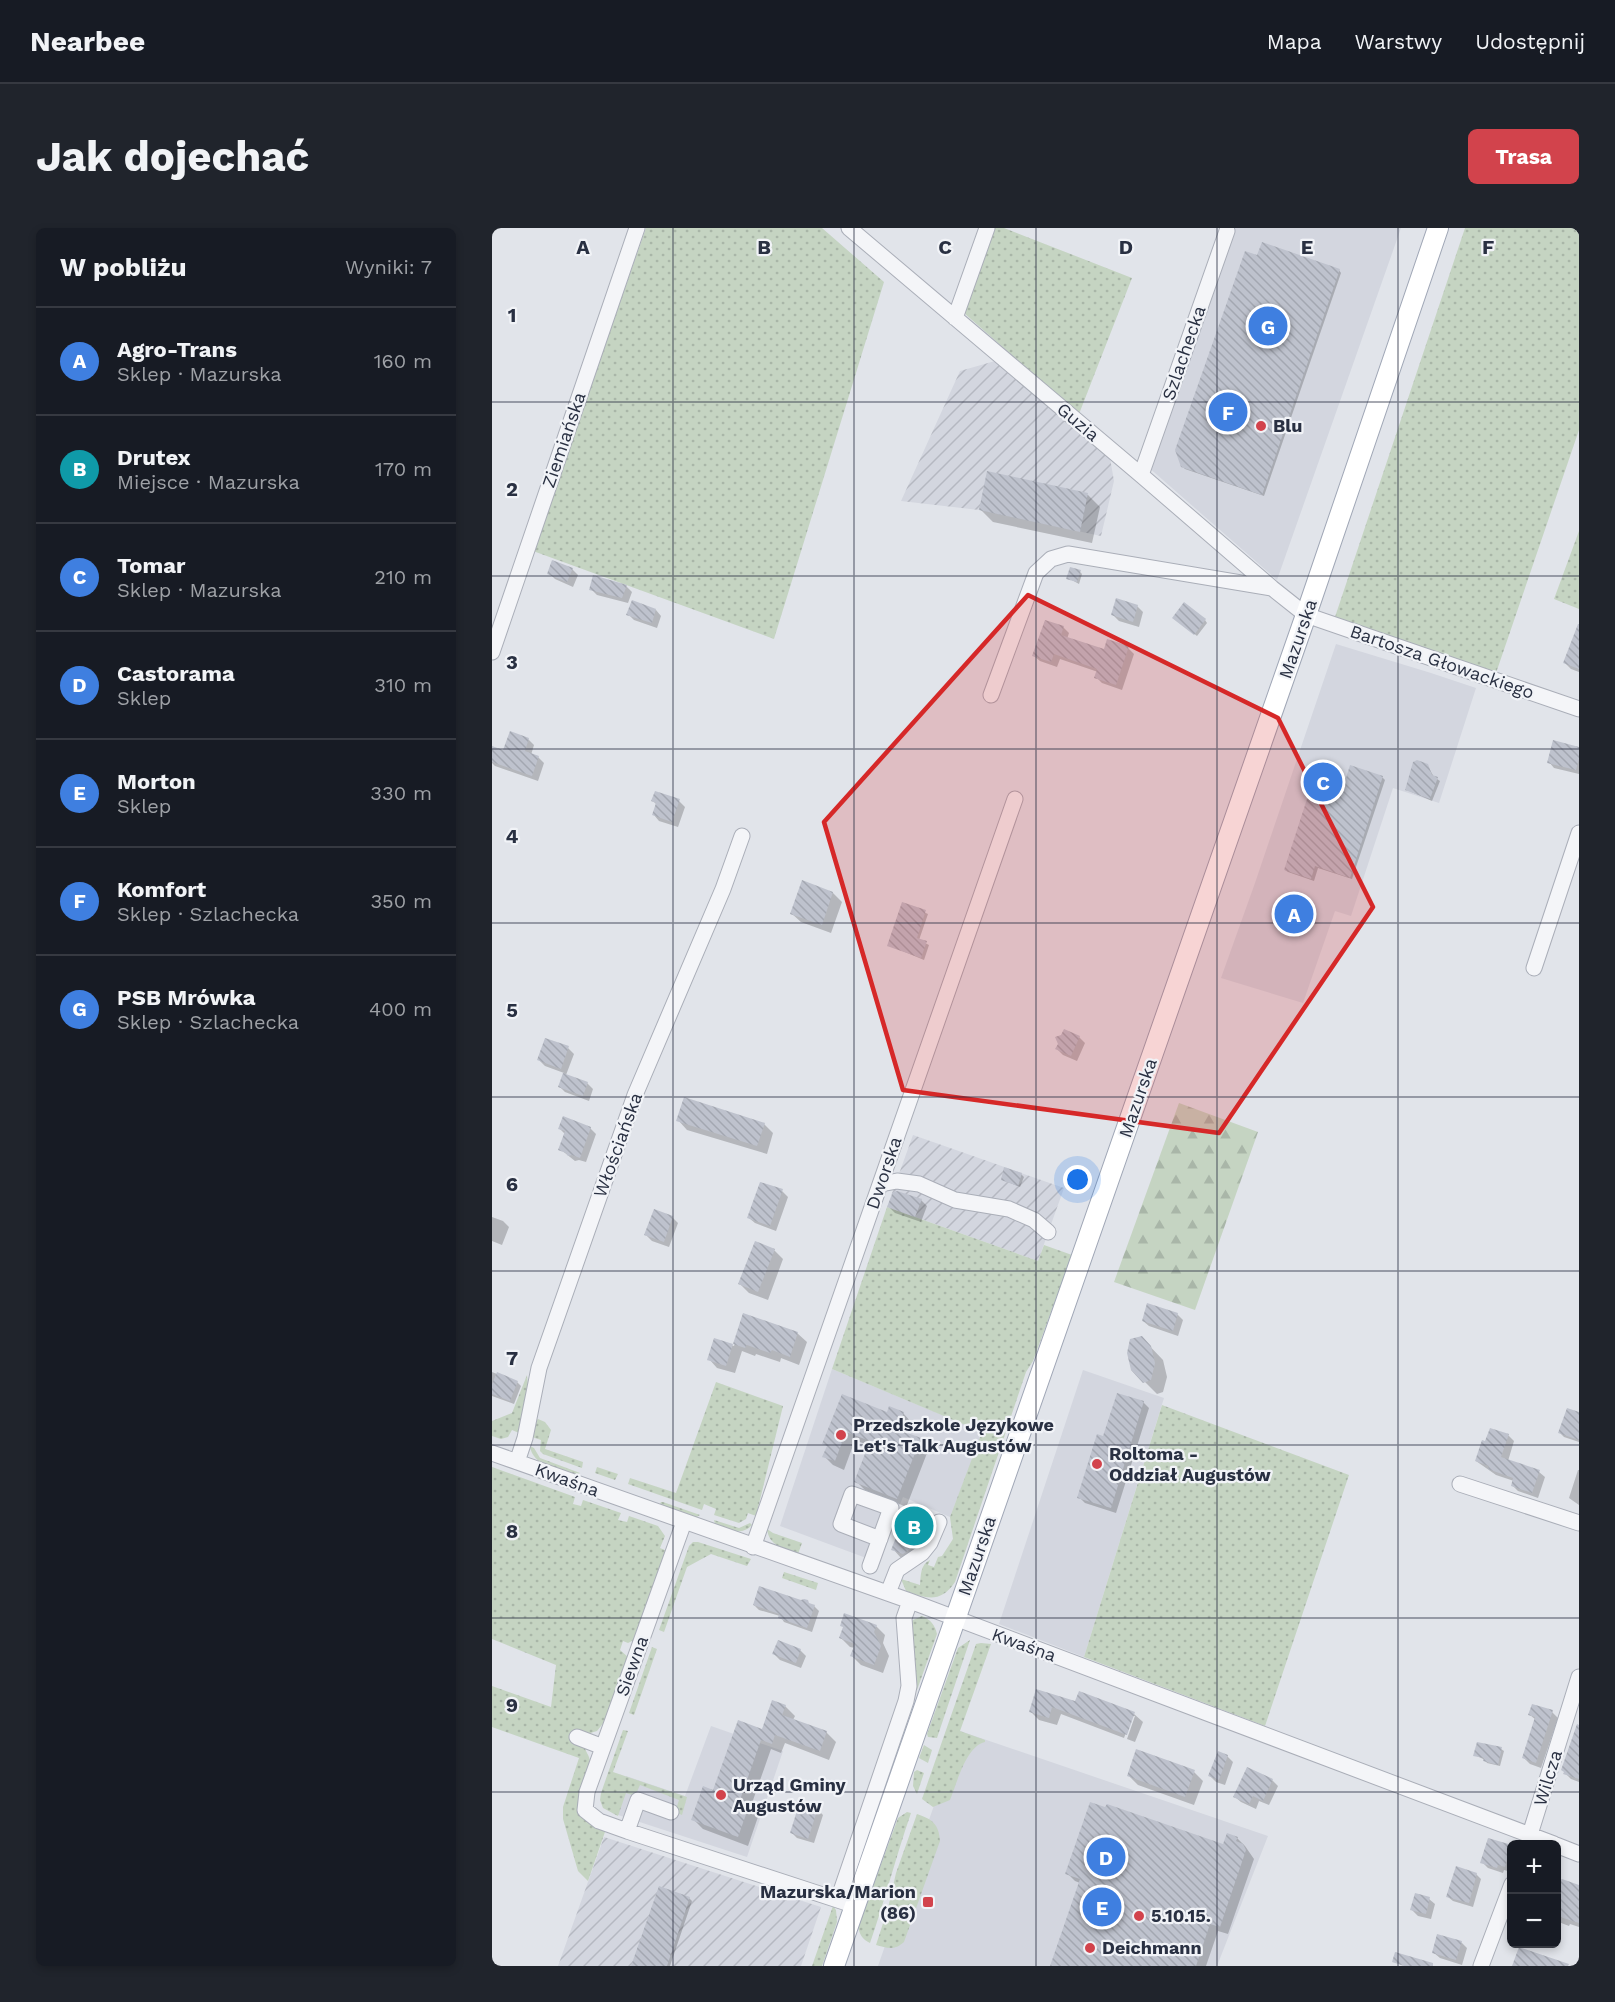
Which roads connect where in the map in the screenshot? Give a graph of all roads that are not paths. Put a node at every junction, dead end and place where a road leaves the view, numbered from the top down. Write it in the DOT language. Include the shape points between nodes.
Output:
graph roads {
  1 [pos="637,228"];
  2 [pos="849,228"];
  3 [pos="987,228"];
  4 [pos="1438,228"];
  5 [pos="1227,231"];
  6 [pos="955,318"];
  7 [pos="1141,475"];
  8 [pos="1272,588"];
  9 [pos="1306,615"];
  10 [pos="492,651"];
  11 [pos="991,695"];
  12 [pos="1579,709"];
  13 [pos="1015,799"];
  14 [pos="1579,833"];
  15 [pos="742,836"];
  16 [pos="1534,968"];
  17 [pos="881,1184"];
  18 [pos="1048,1232"];
  19 [pos="492,1453"];
  20 [pos="517,1462"];
  21 [pos="1460,1484"];
  22 [pos="684,1522"];
  23 [pos="939,1522"];
  24 [pos="1579,1523"];
  25 [pos="880,1539"];
  26 [pos="753,1547"];
  27 [pos="870,1566"];
  28 [pos="888,1593"];
  29 [pos="910,1601"];
  30 [pos="956,1619"];
  31 [pos="1579,1677"];
  32 [pos="577,1737"];
  33 [pos="603,1747"];
  34 [pos="671,1812"];
  35 [pos="627,1831"];
  36 [pos="1529,1840"];
  37 [pos="1561,1847"];
  38 [pos="1579,1854"];
  39 [pos="1508,1894"];
  40 [pos="847,1903"];
  41 [pos="834,1966"];
  42 [pos="1481,1966"];
  1 -- 10 [label="street, Ziemiańska"];
  2 -- 6 [label="street, Guzia"];
  3 -- 6 [label="street"];
  4 -- 9 [label="main road, Mazurska"];
  5 -- 7 [label="street, Szlachecka"];
  6 -- 7 [label="street, Guzia"];
  7 -- 8 [label="street, Guzia"];
  8 -- 9 [label="street, Guzia"];
  8 -- 11 [label="street" via="1068,554 1051,559 1036,573"];
  9 -- 12 [label="street, Bartosza Głowackiego"];
  9 -- 30 [label="main road, Mazurska"];
  13 -- 17 [label="street, Dworska"];
  14 -- 16 [label="street"];
  15 -- 20 [label="street, Włościańska" via="632,1106 539,1368"];
  17 -- 18 [label="street" via="919,1184 955,1200 1009,1209 1034,1220"];
  17 -- 26 [label="street, Dworska"];
  19 -- 20 [label="street, Kwaśna"];
  20 -- 22 [label="street, Kwaśna"];
  21 -- 24 [label="street"];
  22 -- 26 [label="street, Kwaśna"];
  22 -- 33 [label="street, Siewna"];
  23 -- 28 [label="street" via="922,1553 897,1570"];
  25 -- 27 [label="street"];
  26 -- 28 [label="street, Kwaśna"];
  28 -- 29 [label="street, Kwaśna"];
  29 -- 30 [label="street, Kwaśna"];
  29 -- 40 [label="street" via="904,1618 909,1686 906,1701"];
  30 -- 36 [label="street, Kwaśna"];
  30 -- 40 [label="main road, Mazurska"];
  31 -- 36 [label="street, Wilcza"];
  32 -- 33 [label="street"];
  33 -- 35 [label="street, Siewna" via="587,1792 585,1810 599,1821"];
  34 -- 35 [label="street" via="638,1800"];
  35 -- 40 [label="street"];
  37 -- 38 [label="street, Kwaśna"];
  39 -- 42 [label="street"];
  40 -- 41 [label="main road, Mazurska"];
}
